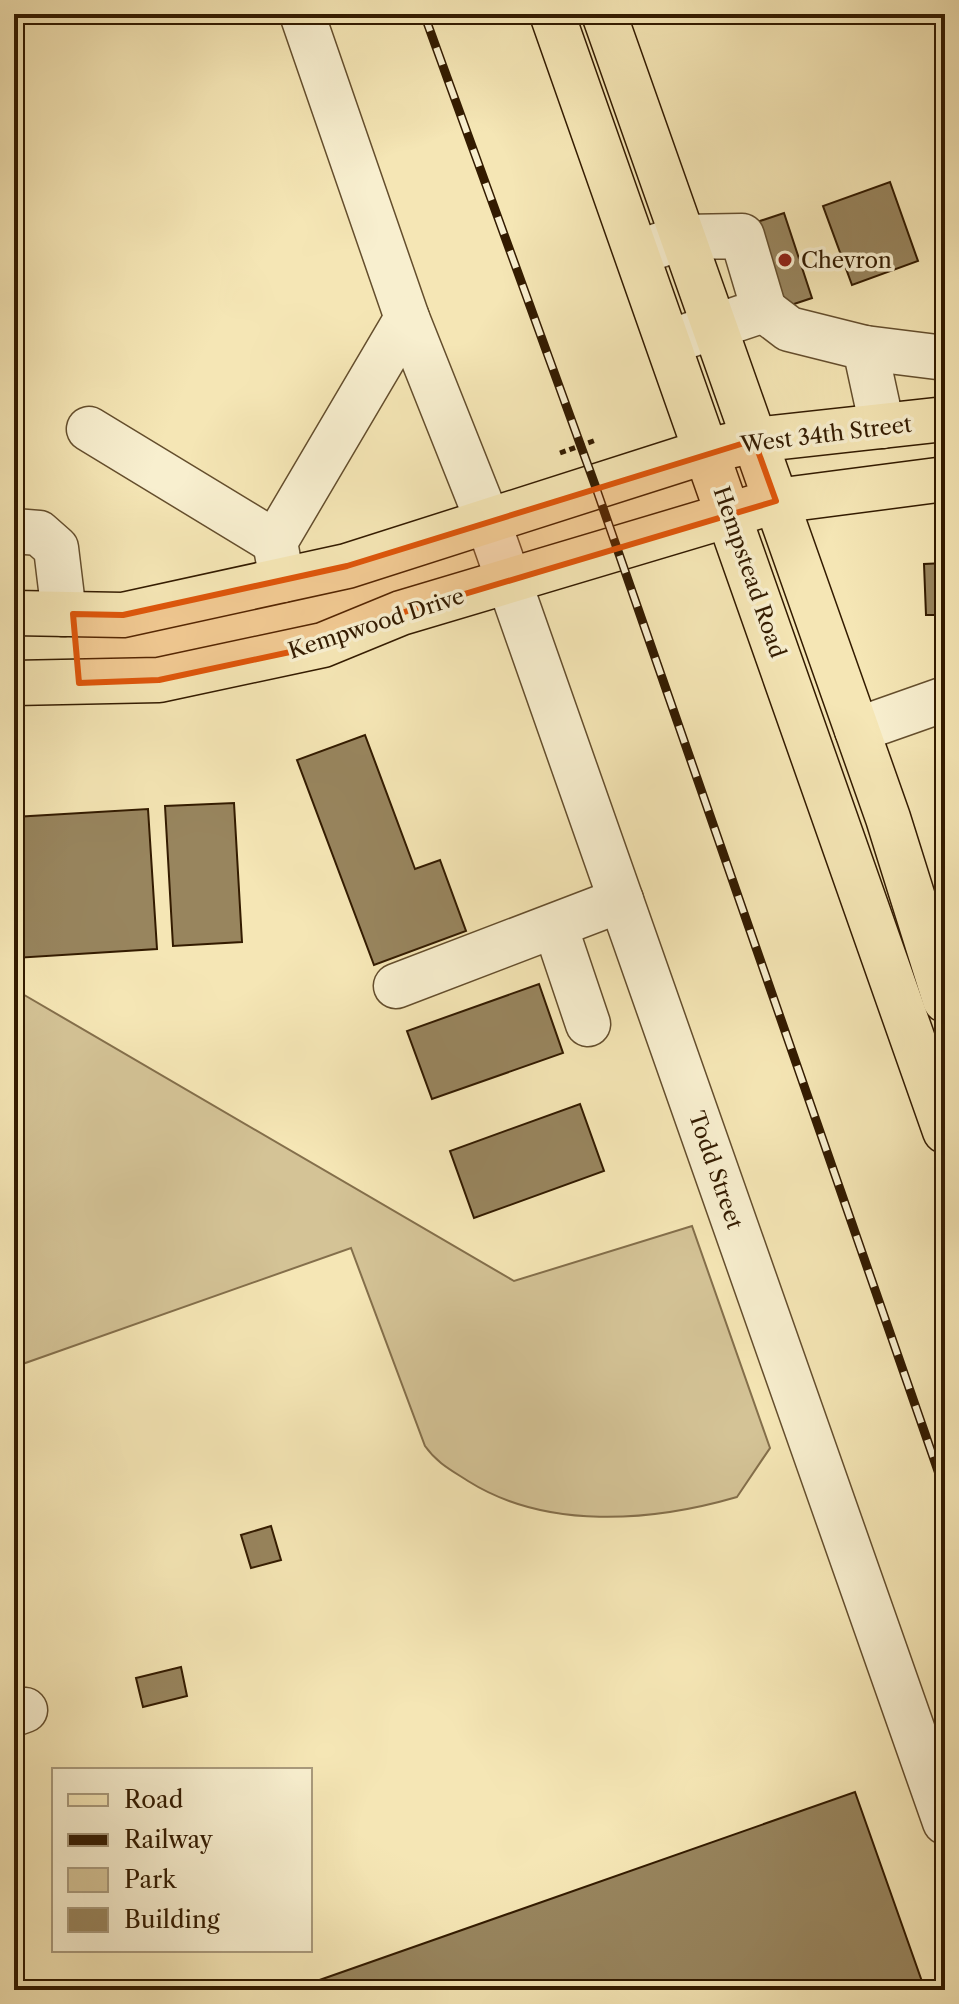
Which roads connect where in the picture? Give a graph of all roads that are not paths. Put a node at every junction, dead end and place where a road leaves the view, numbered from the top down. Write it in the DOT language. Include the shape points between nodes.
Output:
graph roads {
  1 [pos="302,14"];
  2 [pos="552,14"];
  3 [pos="604,14"];
  4 [pos="683,237"];
  5 [pos="637,253"];
  6 [pos="764,310"];
  7 [pos="407,318"];
  8 [pos="715,327"];
  9 [pos="669,342"];
  10 [pos="865,348"];
  11 [pos="945,358"];
  12 [pos="945,419"];
  13 [pos="882,426"];
  14 [pos="89,429"];
  15 [pos="754,440"];
  16 [pos="707,451"];
  17 [pos="945,479"];
  18 [pos="776,501"];
  19 [pos="730,516"];
  20 [pos="487,519"];
  21 [pos="14,531"];
  22 [pos="278,561"];
  23 [pos="508,582"];
  24 [pos="14,613"];
  25 [pos="68,614"];
  26 [pos="14,683"];
  27 [pos="79,683"];
  28 [pos="945,699"];
  29 [pos="857,730"];
  30 [pos="621,900"];
  31 [pos="555,926"];
  32 [pos="942,979"];
  33 [pos="396,986"];
  34 [pos="588,1024"];
  35 [pos="945,1131"];
  36 [pos="945,1822"];
  1 -- 7 [label="street, Todd Street"];
  2 -- 5 [label="main road, Hempstead Road"];
  3 -- 4 [label="main road"];
  4 -- 5 [label="street"];
  4 -- 6 [label="street" via="742,236"];
  4 -- 8 [label="main road"];
  5 -- 9 [label="main road, Hempstead Road"];
  6 -- 8 [label="street"];
  6 -- 10 [label="street" via="789,329"];
  7 -- 20 [label="street, Todd Street"];
  7 -- 22 [label="street"];
  8 -- 9 [label="street"];
  8 -- 15 [label="main road"];
  9 -- 16 [label="main road, Hempstead Road"];
  10 -- 11 [label="street"];
  10 -- 13 [label="street"];
  12 -- 13 [label="main road, West 34th Street"];
  13 -- 15 [label="main road, West 34th Street"];
  14 -- 22 [label="street"];
  15 -- 16 [label="main road, West 34th Street"];
  15 -- 18 [label="main road"];
  16 -- 19 [label="main road, Hempstead Road"];
  16 -- 20 [label="main road"];
  17 -- 18 [label="main road"];
  18 -- 19 [label="main road"];
  18 -- 29 [label="main road"];
  19 -- 23 [label="main road, Kempwood Drive"];
  19 -- 35 [label="main road, Hempstead Road"];
  20 -- 22 [label="main road" via="347,566"];
  20 -- 23 [label="street, Todd Street"];
  21 -- 25 [label="street" via="39,533 56,548"];
  22 -- 25 [label="main road" via="123,615"];
  23 -- 27 [label="main road, Kempwood Drive" via="401,613 323,645 159,680"];
  23 -- 30 [label="street, Todd Street"];
  24 -- 25 [label="main road"];
  25 -- 27 [label="main road"];
  26 -- 27 [label="main road, Kempwood Drive"];
  28 -- 29 [label="street"];
  29 -- 32 [label="main road"];
  30 -- 31 [label="street"];
  30 -- 36 [label="street, Todd Street"];
  31 -- 33 [label="street"];
  31 -- 34 [label="street"];
}
